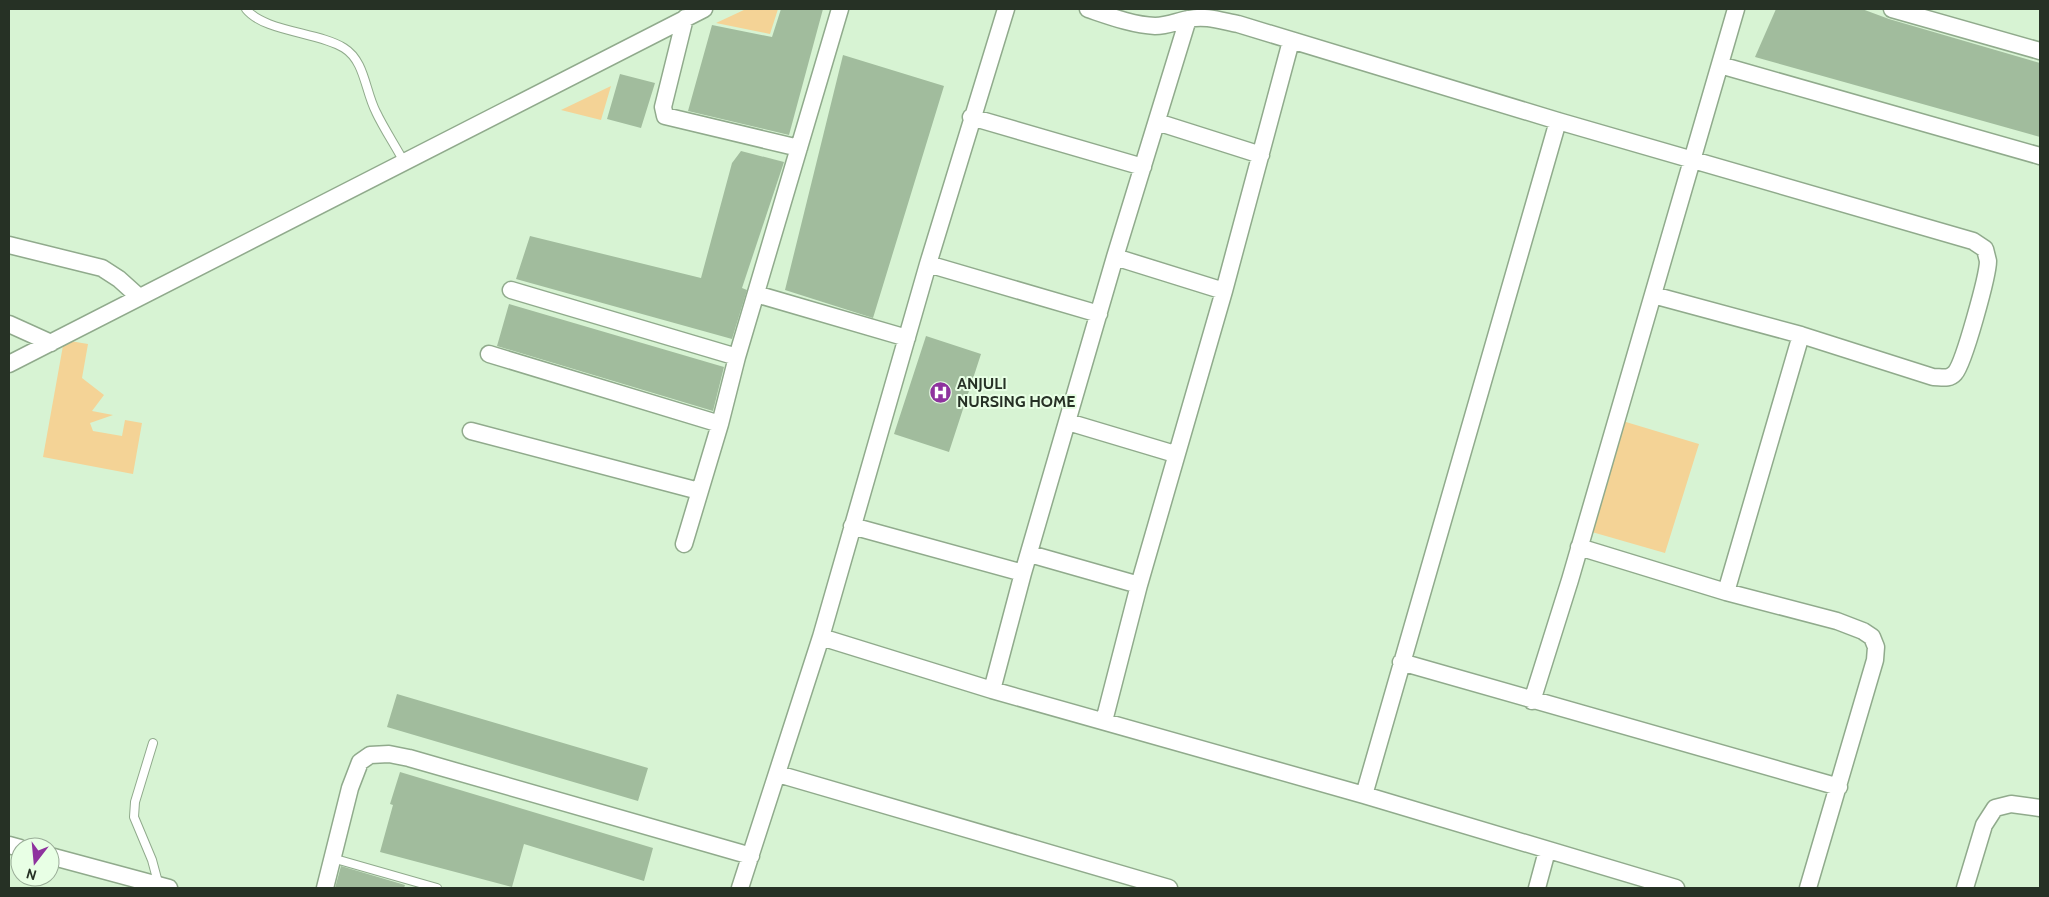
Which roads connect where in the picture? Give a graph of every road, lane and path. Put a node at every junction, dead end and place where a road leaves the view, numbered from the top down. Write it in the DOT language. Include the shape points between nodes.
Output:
graph roads {
  1 [pos="246,9"];
  2 [pos="704,9"];
  3 [pos="840,9"];
  4 [pos="1005,9"];
  5 [pos="1088,9"];
  6 [pos="1736,9"];
  7 [pos="1892,9"];
  8 [pos="685,18"];
  9 [pos="1188,19"];
  10 [pos="1291,41"];
  11 [pos="2040,51"];
  12 [pos="1720,65"];
  13 [pos="971,117"];
  14 [pos="1558,121"];
  15 [pos="1157,122"];
  16 [pos="799,148"];
  17 [pos="1261,155"];
  18 [pos="2040,156"];
  19 [pos="1692,159"];
  20 [pos="404,162"];
  21 [pos="1143,167"];
  22 [pos="9,245"];
  23 [pos="1115,257"];
  24 [pos="928,264"];
  25 [pos="511,290"];
  26 [pos="1224,291"];
  27 [pos="756,294"];
  28 [pos="1653,294"];
  29 [pos="140,297"];
  30 [pos="1099,314"];
  31 [pos="9,324"];
  32 [pos="1801,335"];
  33 [pos="906,338"];
  34 [pos="51,342"];
  35 [pos="490,354"];
  36 [pos="737,357"];
  37 [pos="9,364"];
  38 [pos="1068,422"];
  39 [pos="720,424"];
  40 [pos="471,431"];
  41 [pos="1175,454"];
  42 [pos="699,491"];
  43 [pos="852,526"];
  44 [pos="684,544"];
  45 [pos="1579,547"];
  46 [pos="1030,554"];
  47 [pos="1023,573"];
  48 [pos="1139,585"];
  49 [pos="1726,592"];
  50 [pos="822,637"];
  51 [pos="1401,662"];
  52 [pos="992,690"];
  53 [pos="1532,701"];
  54 [pos="1104,721"];
  55 [pos="153,743"];
  56 [pos="778,774"];
  57 [pos="1839,787"];
  58 [pos="1364,795"];
  59 [pos="2040,808"];
  60 [pos="1548,851"];
  61 [pos="751,856"];
  62 [pos="332,858"];
  63 [pos="60,859"];
  64 [pos="164,887"];
  65 [pos="325,888"];
  66 [pos="437,888"];
  67 [pos="740,888"];
  68 [pos="1169,888"];
  69 [pos="1537,888"];
  70 [pos="1676,888"];
  71 [pos="1808,888"];
  72 [pos="1965,888"];
  1 -- 20 [label="lane" via="256,18 334,43 351,53 361,69 375,111"];
  2 -- 8 [label="street"];
  3 -- 16 [label="street"];
  4 -- 13 [label="street"];
  5 -- 9 [label="street" via="1153,26 1168,26"];
  6 -- 12 [label="street"];
  7 -- 11 [label="street"];
  8 -- 16 [label="street" via="663,107 665,116"];
  8 -- 20 [label="street"];
  9 -- 10 [label="street" via="1220,20"];
  9 -- 15 [label="street"];
  10 -- 14 [label="street"];
  10 -- 17 [label="street"];
  12 -- 18 [label="street"];
  12 -- 19 [label="street"];
  13 -- 21 [label="street"];
  13 -- 24 [label="street"];
  14 -- 19 [label="street"];
  14 -- 51 [label="street"];
  15 -- 17 [label="street"];
  15 -- 21 [label="street"];
  16 -- 27 [label="street"];
  17 -- 26 [label="street"];
  19 -- 28 [label="street"];
  19 -- 32 [label="street" via="1973,241 1985,249 1988,262 1977,310 1960,364 1947,378 1933,377"];
  20 -- 29 [label="street"];
  21 -- 23 [label="street"];
  22 -- 29 [label="street" via="102,268"];
  23 -- 26 [label="street"];
  23 -- 30 [label="street"];
  24 -- 30 [label="street"];
  24 -- 33 [label="street"];
  25 -- 36 [label="street"];
  26 -- 41 [label="street"];
  27 -- 33 [label="street"];
  27 -- 36 [label="street"];
  28 -- 32 [label="street"];
  28 -- 45 [label="street"];
  29 -- 34 [label="street"];
  30 -- 38 [label="street"];
  31 -- 34 [label="street"];
  32 -- 49 [label="street"];
  33 -- 43 [label="street"];
  34 -- 37 [label="street"];
  35 -- 39 [label="street"];
  36 -- 39 [label="street"];
  38 -- 41 [label="street"];
  38 -- 46 [label="street"];
  39 -- 42 [label="street"];
  40 -- 42 [label="street"];
  41 -- 48 [label="street"];
  42 -- 44 [label="street"];
  43 -- 47 [label="street"];
  43 -- 50 [label="street"];
  45 -- 49 [label="street"];
  45 -- 53 [label="street"];
  46 -- 47 [label="street"];
  46 -- 48 [label="street"];
  47 -- 52 [label="street"];
  48 -- 54 [label="street"];
  49 -- 57 [label="street" via="1837,621 1872,638 1876,647 1875,660"];
  50 -- 52 [label="street"];
  50 -- 56 [label="street"];
  51 -- 53 [label="street"];
  51 -- 58 [label="street"];
  52 -- 54 [label="street"];
  53 -- 57 [label="street"];
  54 -- 58 [label="street"];
  55 -- 64 [label="lane" via="135,802 134,816"];
  56 -- 61 [label="street"];
  56 -- 68 [label="street"];
  57 -- 71 [label="street"];
  58 -- 60 [label="street"];
  59 -- 72 [label="street" via="2011,804 1995,808 1984,825"];
  60 -- 69 [label="street"];
  60 -- 70 [label="street"];
  61 -- 62 [label="street" via="389,754 370,755 360,762"];
  61 -- 67 [label="street"];
  62 -- 65 [label="street"];
  62 -- 66 [label="lane"];
  63 -- 64 [label="street"];
}
